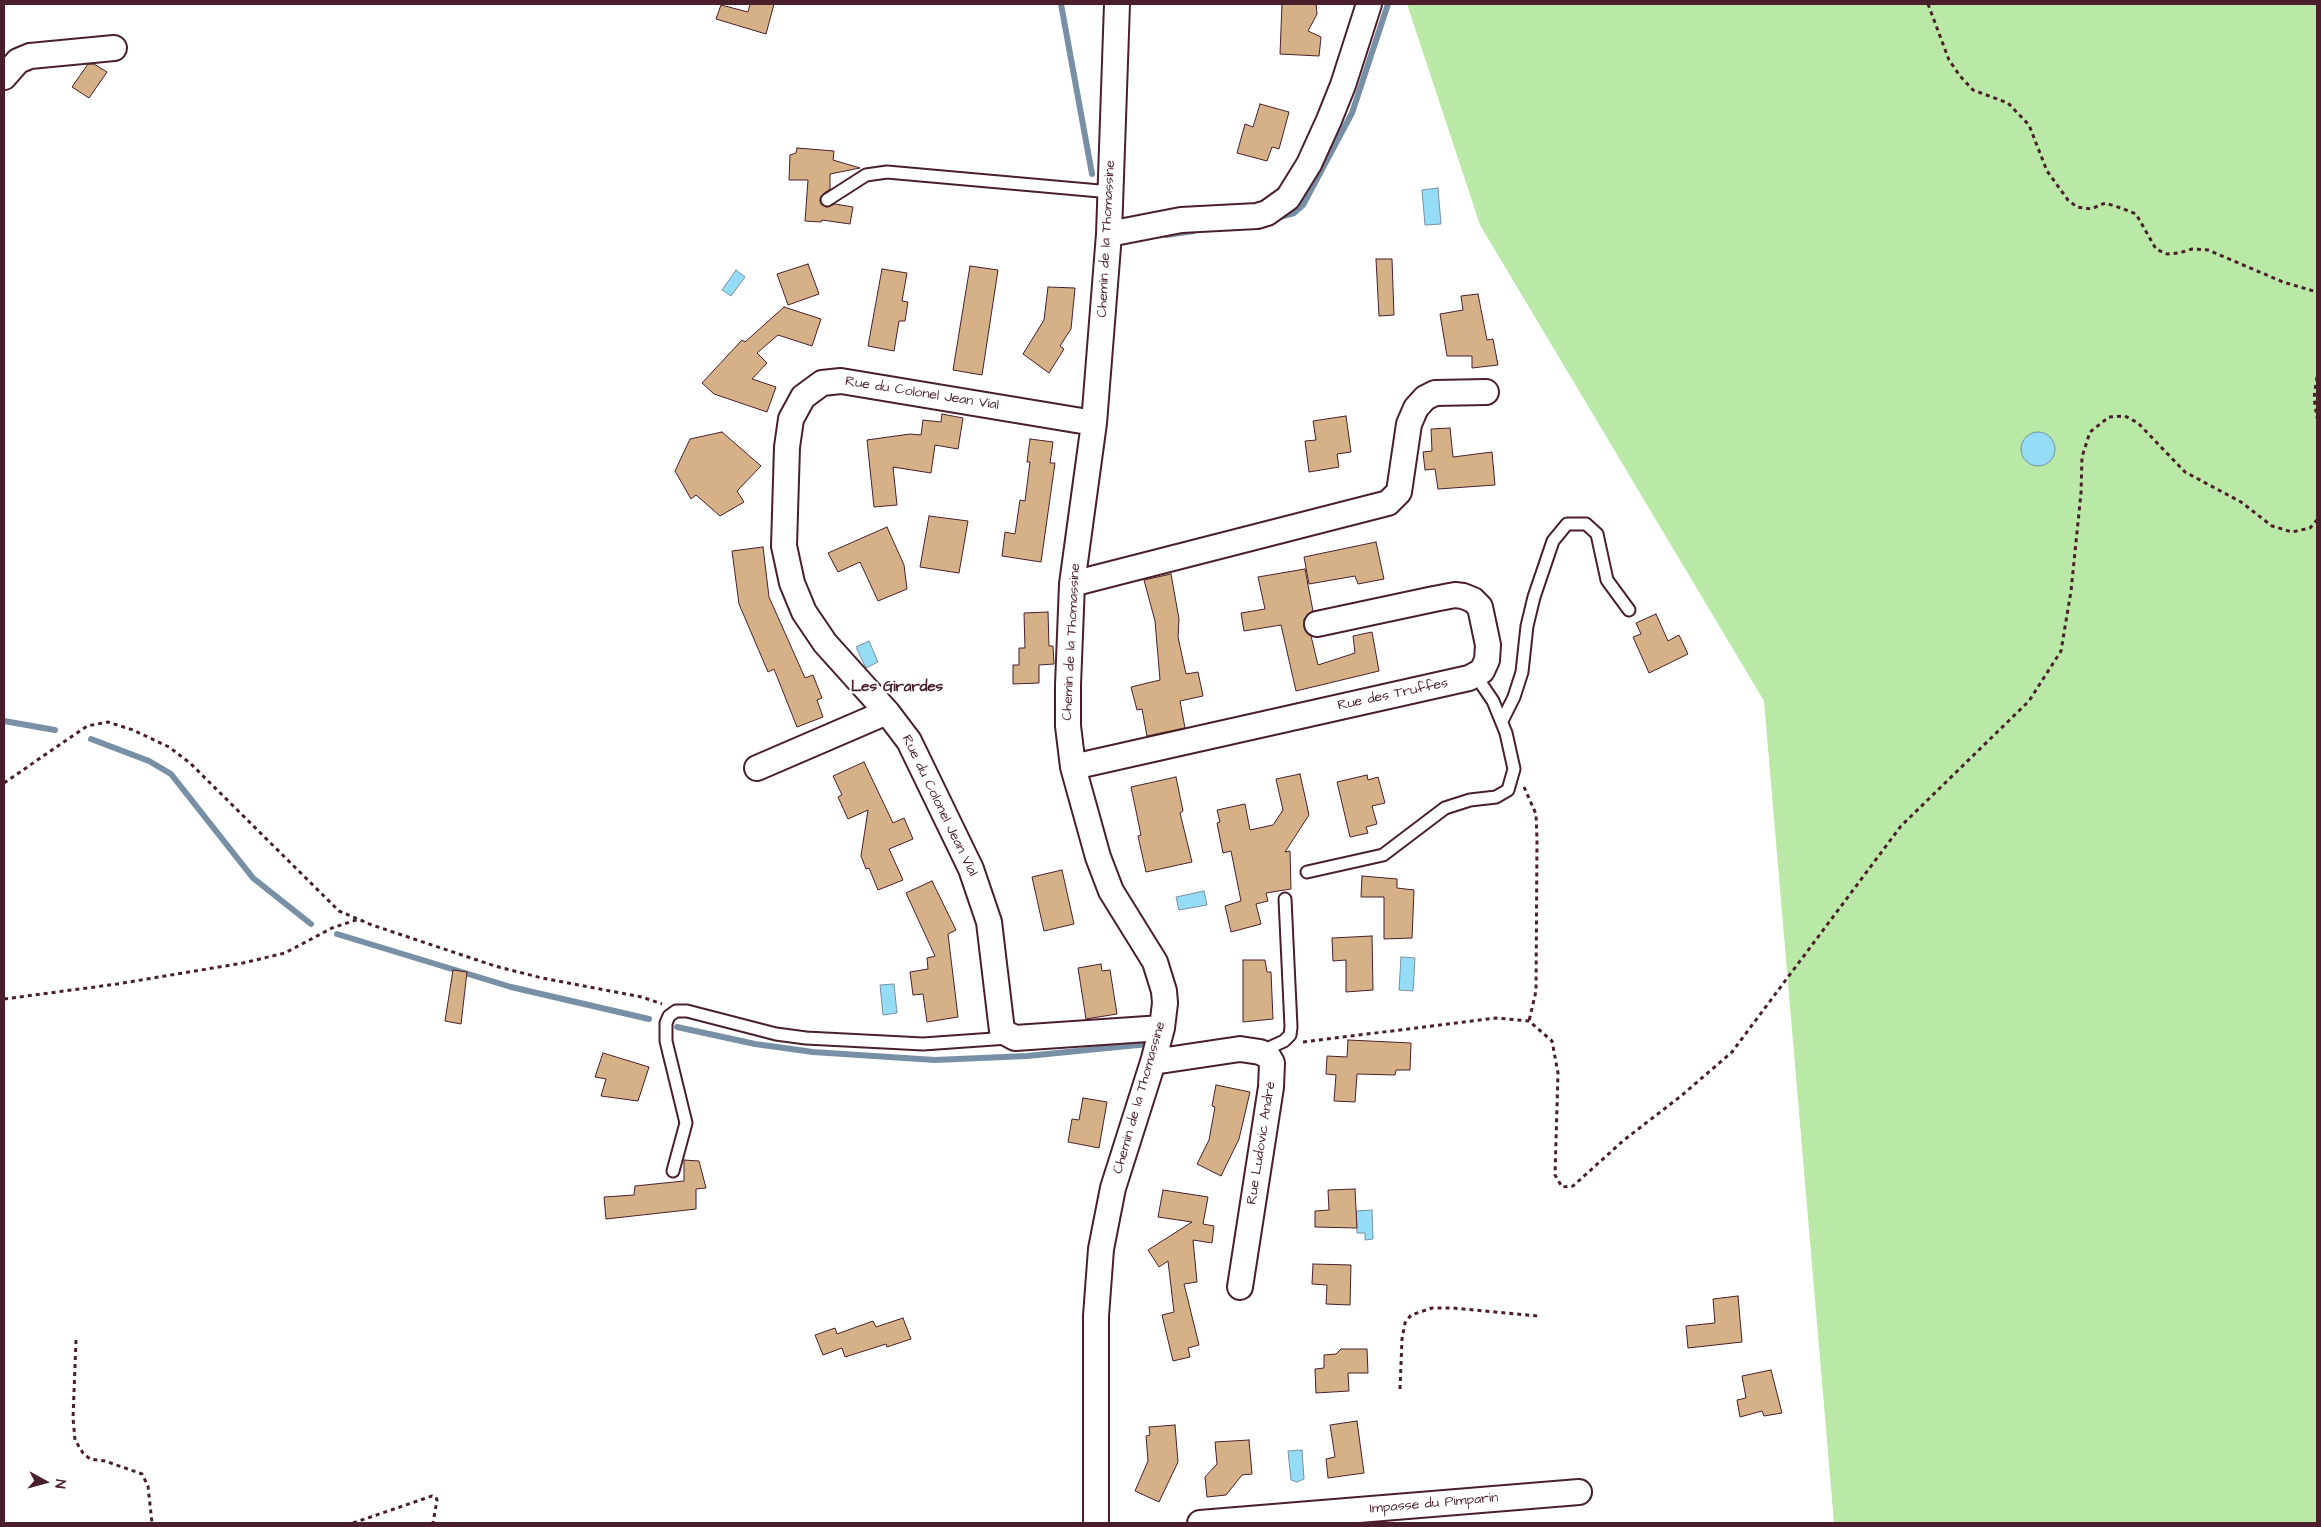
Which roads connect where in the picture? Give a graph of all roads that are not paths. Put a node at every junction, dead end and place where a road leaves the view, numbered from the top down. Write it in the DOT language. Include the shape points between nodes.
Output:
graph roads {
  1 [pos="1117,4"];
  2 [pos="1368,4"];
  3 [pos="114,48"];
  4 [pos="4,77"];
  5 [pos="1111,192"];
  6 [pos="827,200"];
  7 [pos="1109,234"];
  8 [pos="1486,392"];
  9 [pos="1094,423"];
  10 [pos="1072,584"];
  11 [pos="1629,610"];
  12 [pos="1318,624"];
  13 [pos="1476,676"];
  14 [pos="887,712"];
  15 [pos="1502,721"];
  16 [pos="1073,767"];
  17 [pos="758,768"];
  18 [pos="1307,872"];
  19 [pos="1285,899"];
  20 [pos="1162,1028"];
  21 [pos="1015,1038"];
  22 [pos="1260,1052"];
  23 [pos="1153,1062"];
  24 [pos="673,1171"];
  25 [pos="1240,1287"];
  26 [pos="1579,1492"];
  27 [pos="1096,1523"];
  28 [pos="1200,1523"];
  1 -- 5 [label="street, Chemin de la Thomassine"];
  2 -- 7 [label="street" via="1329,120 1309,164 1288,198 1257,216 1181,220"];
  3 -- 4 [label="street" via="30,56 18,62"];
  5 -- 6 [label="lane" via="887,172 866,175"];
  5 -- 7 [label="street, Chemin de la Thomassine"];
  7 -- 9 [label="street, Chemin de la Thomassine"];
  8 -- 10 [label="street" via="1435,393 1416,408 1409,424 1399,492 1388,503"];
  9 -- 10 [label="street, Chemin de la Thomassine"];
  9 -- 14 [label="street, Rue du Colonel Jean Vial" via="841,381 816,386 798,403 791,419 787,446 784,520 784,546 792,583 804,612 825,643"];
  10 -- 16 [label="street, Chemin de la Thomassine" via="1068,685 1069,744"];
  11 -- 15 [label="lane" via="1607,580 1597,534 1586,524 1566,524 1553,541 1534,597 1522,672"];
  12 -- 13 [label="street" via="1434,599 1463,596 1480,607 1484,618 1488,660"];
  13 -- 15 [label="lane"];
  13 -- 16 [label="street, Rue des Truffes"];
  14 -- 17 [label="street"];
  14 -- 21 [label="street, Rue du Colonel Jean Vial" via="909,741 979,888 989,922 1000,1027 1004,1034"];
  15 -- 18 [label="lane" via="1514,769 1508,790 1503,794 1445,808 1383,855"];
  16 -- 20 [label="street, Chemin de la Thomassine" via="1104,873 1161,978 1165,1003"];
  19 -- 22 [label="lane" via="1290,1035"];
  20 -- 21 [label="street"];
  20 -- 23 [label="street, Chemin de la Thomassine"];
  21 -- 24 [label="lane" via="923,1044 806,1038 676,1011 668,1016 666,1042 686,1123"];
  22 -- 23 [label="street" via="1240,1049"];
  22 -- 25 [label="street, Rue Ludovic André" via="1268,1056 1273,1070"];
  23 -- 27 [label="street, Chemin de la Thomassine" via="1118,1170 1101,1249 1096,1316"];
  26 -- 28 [label="street, Impasse du Pimparin"];
}
